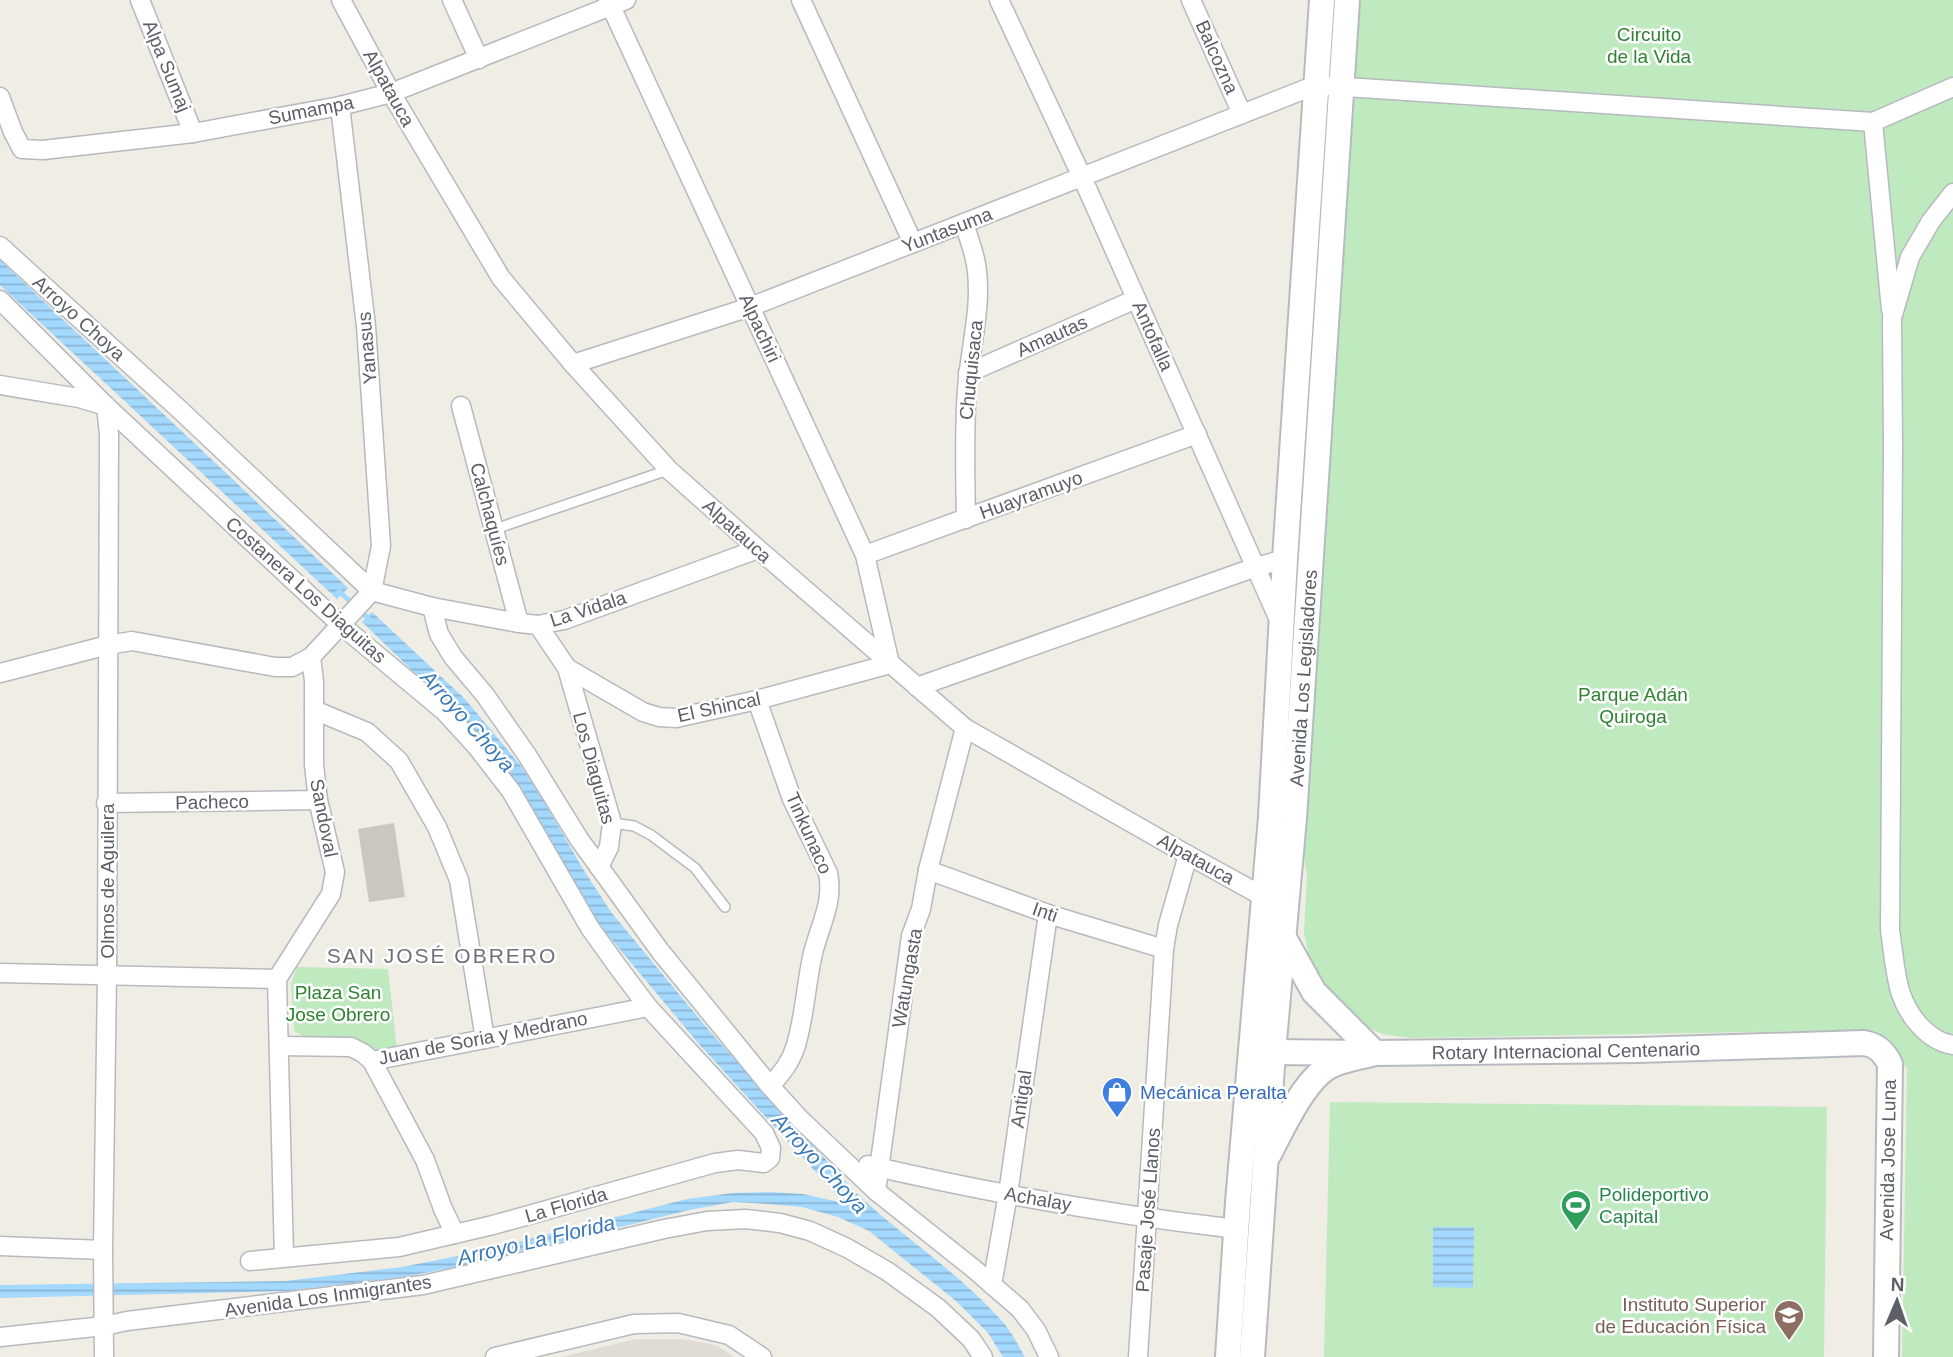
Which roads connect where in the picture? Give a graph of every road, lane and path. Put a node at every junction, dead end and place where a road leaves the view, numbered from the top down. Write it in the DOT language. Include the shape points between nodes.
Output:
graph roads {
  1 [pos="140,0"];
  2 [pos="341,0"];
  3 [pos="452,0"];
  4 [pos="801,0"];
  5 [pos="999,0"];
  6 [pos="1191,0"];
  7 [pos="1322,0"];
  8 [pos="1347,0"];
  9 [pos="615,2"];
  10 [pos="479,59"];
  11 [pos="1316,85"];
  12 [pos="1953,86"];
  13 [pos="1341,87"];
  14 [pos="391,93"];
  15 [pos="0,97"];
  16 [pos="340,106"];
  17 [pos="1242,114"];
  18 [pos="1872,121"];
  19 [pos="193,133"];
  20 [pos="1082,177"];
  21 [pos="1953,193"];
  22 [pos="964,223"];
  23 [pos="913,243"];
  24 [pos="0,246"];
  25 [pos="1136,299"];
  26 [pos="0,300"];
  27 [pos="750,307"];
  28 [pos="1892,318"];
  29 [pos="573,364"];
  30 [pos="968,373"];
  31 [pos="0,385"];
  32 [pos="106,406"];
  33 [pos="461,406"];
  34 [pos="1197,434"];
  35 [pos="669,470"];
  36 [pos="965,519"];
  37 [pos="495,529"];
  38 [pos="758,549"];
  39 [pos="865,555"];
  40 [pos="1285,559"];
  41 [pos="1256,568"];
  42 [pos="357,607"];
  43 [pos="432,607"];
  44 [pos="519,623"];
  45 [pos="538,625"];
  46 [pos="1282,625"];
  47 [pos="108,645"];
  48 [pos="311,656"];
  49 [pos="890,664"];
  50 [pos="567,668"];
  51 [pos="0,673"];
  52 [pos="1304,673"];
  53 [pos="917,687"];
  54 [pos="757,700"];
  55 [pos="314,710"];
  56 [pos="965,728"];
  57 [pos="318,800"];
  58 [pos="106,803"];
  59 [pos="612,823"];
  60 [pos="1188,855"];
  61 [pos="599,867"];
  62 [pos="928,870"];
  63 [pos="1275,898"];
  64 [pos="725,907"];
  65 [pos="1048,914"];
  66 [pos="1284,938"];
  67 [pos="1164,949"];
  68 [pos="0,973"];
  69 [pos="107,975"];
  70 [pos="277,979"];
  71 [pos="648,1007"];
  72 [pos="485,1039"];
  73 [pos="1953,1045"];
  74 [pos="279,1046"];
  75 [pos="1880,1050"];
  76 [pos="1262,1052"];
  77 [pos="1375,1053"];
  78 [pos="372,1061"];
  79 [pos="770,1086"];
  80 [pos="764,1133"];
  81 [pos="841,1159"];
  82 [pos="1265,1160"];
  83 [pos="879,1168"];
  84 [pos="876,1191"];
  85 [pos="1008,1194"];
  86 [pos="1148,1219"];
  87 [pos="1237,1229"];
  88 [pos="456,1234"];
  89 [pos="0,1246"];
  90 [pos="103,1250"];
  91 [pos="284,1257"];
  92 [pos="250,1261"];
  93 [pos="992,1284"];
  94 [pos="103,1319"];
  95 [pos="0,1337"];
  96 [pos="104,1357"];
  97 [pos="495,1357"];
  98 [pos="762,1357"];
  99 [pos="983,1357"];
  100 [pos="1049,1357"];
  101 [pos="1138,1357"];
  102 [pos="1228,1357"];
  103 [pos="1252,1357"];
  104 [pos="1886,1357"];
  1 -- 19 [label="street, Alpa Sumaj"];
  2 -- 14 [label="street, Alpatauca"];
  3 -- 10 [label="street"];
  4 -- 23 [label="street"];
  5 -- 20 [label="street, Antofalla"];
  6 -- 17 [label="street, Balcozna"];
  7 -- 11 [label="main road, Avenida Los Legisladores"];
  8 -- 13 [label="main road, Avenida Los Legisladores"];
  9 -- 10 [label="street, Sumampa"];
  9 -- 27 [label="street, Alpachiri"];
  10 -- 14 [label="street, Sumampa"];
  11 -- 13 [label="street"];
  11 -- 17 [label="street, Yuntasuma"];
  11 -- 40 [label="main road, Avenida Los Legisladores"];
  12 -- 18 [label="street"];
  13 -- 18 [label="street"];
  13 -- 52 [label="main road, Avenida Los Legisladores"];
  14 -- 16 [label="street, Sumampa"];
  14 -- 29 [label="street, Alpatauca" via="501,278"];
  15 -- 19 [label="street, Sumampa" via="22,149"];
  16 -- 19 [label="street, Sumampa"];
  16 -- 42 [label="street, Yanasus" via="366,326 381,546"];
  17 -- 20 [label="street, Yuntasuma"];
  18 -- 28 [label="street"];
  20 -- 22 [label="street, Yuntasuma"];
  20 -- 25 [label="street, Antofalla"];
  21 -- 28 [label="street" via="1910,257"];
  22 -- 23 [label="street, Yuntasuma"];
  22 -- 30 [label="street, Chuquisaca" via="978,289"];
  23 -- 27 [label="street, Yuntasuma"];
  24 -- 42 [label="street, Arroyo Choya" via="178,409"];
  25 -- 30 [label="street, Amautas"];
  25 -- 34 [label="street, Antofalla"];
  26 -- 32 [label="street, Costanera Los Diaguitas"];
  27 -- 29 [label="street, Yuntasuma"];
  27 -- 39 [label="street, Alpachiri"];
  28 -- 73 [label="street" via="1890,930 1901,994 1914,1021 1933,1038"];
  29 -- 35 [label="street, Alpatauca"];
  30 -- 36 [label="street, Chuquisaca"];
  31 -- 32 [label="street"];
  32 -- 42 [label="street, Costanera Los Diaguitas"];
  32 -- 47 [label="street, Olmos de Aguilera"];
  33 -- 37 [label="street, Calchaquíes"];
  34 -- 36 [label="street, Huayramuyo"];
  34 -- 41 [label="street, Antofalla"];
  35 -- 37 [label="lane"];
  35 -- 38 [label="street, Alpatauca"];
  36 -- 39 [label="street, Huayramuyo"];
  37 -- 44 [label="street, Calchaquíes"];
  38 -- 45 [label="street, La Vidala" via="564,620"];
  38 -- 49 [label="street, Alpatauca"];
  39 -- 49 [label="street, Alpachiri"];
  40 -- 41 [label="street"];
  40 -- 46 [label="main road, Avenida Los Legisladores"];
  41 -- 46 [label="street, Antofalla"];
  41 -- 53 [label="street"];
  42 -- 43 [label="street, La Vidala"];
  42 -- 48 [label="street"];
  42 -- 71 [label="street, Costanera Los Diaguitas" via="511,791 590,928"];
  43 -- 44 [label="street, La Vidala"];
  43 -- 61 [label="street" via="439,634 453,657 527,755"];
  44 -- 45 [label="street, La Vidala"];
  45 -- 50 [label="street, El Shincal"];
  46 -- 52 [label="street, Antofalla"];
  46 -- 63 [label="main road, Avenida Los Legisladores" via="1271,817"];
  47 -- 48 [label="street" via="132,641 275,667 292,667"];
  47 -- 51 [label="street"];
  47 -- 58 [label="street, Olmos de Aguilera"];
  48 -- 55 [label="street, Sandoval"];
  49 -- 53 [label="street, Alpatauca"];
  49 -- 54 [label="street, El Shincal"];
  50 -- 54 [label="street, El Shincal" via="659,717 676,718"];
  50 -- 59 [label="street, Los Diaguitas"];
  52 -- 63 [label="main road, Avenida Los Legisladores" via="1294,818"];
  53 -- 56 [label="street, Alpatauca"];
  54 -- 79 [label="street, Tinkunaco" via="792,799 831,887 796,1045 787,1067"];
  55 -- 57 [label="street, Sandoval"];
  55 -- 72 [label="street" via="367,732 399,761 437,827 459,880"];
  56 -- 60 [label="street, Alpatauca"];
  56 -- 62 [label="street, Watungasta"];
  57 -- 58 [label="street, Pacheco"];
  57 -- 70 [label="street, Sandoval" via="335,872 331,894"];
  58 -- 69 [label="street, Olmos de Aguilera"];
  59 -- 61 [label="street, Los Diaguitas" via="609,847"];
  59 -- 64 [label="lane" via="634,826 651,835 695,868"];
  60 -- 63 [label="street, Alpatauca"];
  60 -- 67 [label="street, Pasaje José Llanos"];
  61 -- 79 [label="street" via="660,951"];
  62 -- 65 [label="street, Inti"];
  62 -- 83 [label="street, Watungasta" via="911,936"];
  63 -- 66 [label="main road, Avenida Los Legisladores"];
  63 -- 76 [label="main road, Avenida Los Legisladores"];
  65 -- 67 [label="street, Inti"];
  65 -- 85 [label="street, Antigal"];
  66 -- 76 [label="main road, Avenida Los Legisladores"];
  66 -- 77 [label="main road" via="1314,992"];
  67 -- 86 [label="street, Pasaje José Llanos"];
  68 -- 69 [label="street"];
  69 -- 70 [label="street"];
  69 -- 90 [label="street, Olmos de Aguilera"];
  70 -- 74 [label="street"];
  71 -- 72 [label="street, Juan de Soria y Medrano"];
  71 -- 80 [label="street, Costanera Los Diaguitas"];
  72 -- 78 [label="street, Juan de Soria y Medrano"];
  74 -- 78 [label="street, Juan de Soria y Medrano" via="351,1047"];
  74 -- 91 [label="street"];
  75 -- 77 [label="main road, Rotary Internacional Centenario" via="1864,1043"];
  75 -- 104 [label="main road, Avenida Jose Luna" via="1889,1064"];
  76 -- 77 [label="main road, Rotary Internacional Centenario"];
  76 -- 82 [label="main road, Avenida Los Legisladores"];
  76 -- 87 [label="main road, Avenida Los Legisladores"];
  77 -- 82 [label="main road" via="1331,1065 1315,1078"];
  78 -- 88 [label="street" via="425,1160"];
  79 -- 81 [label="street"];
  80 -- 88 [label="street, La Florida" via="771,1148 764,1163 715,1163"];
  81 -- 83 [label="street, Achalay"];
  81 -- 84 [label="street"];
  82 -- 103 [label="main road, Avenida Los Legisladores"];
  83 -- 84 [label="street, Watungasta"];
  83 -- 85 [label="street, Achalay"];
  84 -- 93 [label="street"];
  85 -- 86 [label="street, Achalay"];
  85 -- 93 [label="street, Antigal"];
  86 -- 87 [label="street, Achalay"];
  86 -- 101 [label="street, Pasaje José Llanos"];
  87 -- 102 [label="main road, Avenida Los Legisladores"];
  88 -- 91 [label="street, La Florida" via="399,1247"];
  89 -- 90 [label="street"];
  90 -- 94 [label="street, Olmos de Aguilera"];
  91 -- 92 [label="street, La Florida"];
  93 -- 100 [label="street" via="1020,1309"];
  94 -- 95 [label="street, Avenida Los Inmigrantes"];
  94 -- 96 [label="street, Olmos de Aguilera"];
  94 -- 99 [label="street, Avenida Los Inmigrantes" via="127,1321 423,1285 664,1229 746,1219 810,1231 887,1271 938,1308"];
  97 -- 98 [label="street" via="634,1324 678,1323 729,1335"];
}
